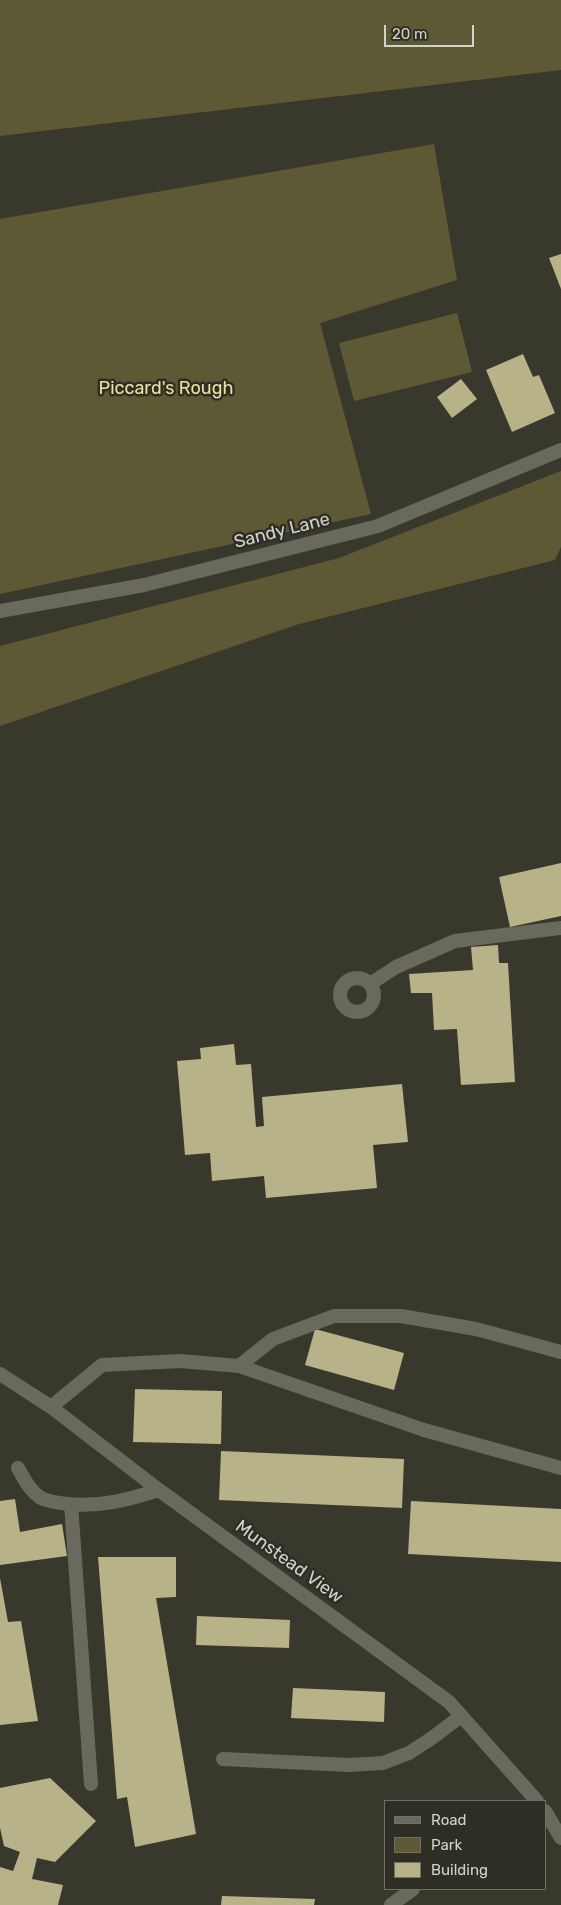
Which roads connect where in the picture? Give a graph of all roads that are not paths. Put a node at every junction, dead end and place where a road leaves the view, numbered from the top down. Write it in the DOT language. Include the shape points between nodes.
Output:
graph roads {
  1 [pos="561,450"];
  2 [pos="0,611"];
  3 [pos="561,928"];
  4 [pos="370,984"];
  5 [pos="561,1352"];
  6 [pos="239,1366"];
  7 [pos="0,1374"];
  8 [pos="51,1407"];
  9 [pos="18,1468"];
  10 [pos="561,1468"];
  11 [pos="159,1490"];
  12 [pos="71,1504"];
  13 [pos="461,1716"];
  14 [pos="223,1759"];
  15 [pos="91,1784"];
  16 [pos="535,1800"];
  17 [pos="546,1813"];
  18 [pos="561,1838"];
  19 [pos="412,1890"];
  20 [pos="391,1905"];
  1 -- 2 [label="street, Sandy Lane" via="378,526 144,585"];
  3 -- 4 [label="street" via="455,941 396,967"];
  5 -- 6 [label="street" via="476,1329 401,1316 334,1316 273,1340"];
  6 -- 8 [label="street" via="180,1361 102,1365"];
  6 -- 10 [label="street" via="424,1430"];
  7 -- 8 [label="street, Munstead View"];
  8 -- 11 [label="street, Munstead View"];
  9 -- 12 [label="street" via="29,1487 41,1498"];
  11 -- 12 [label="street" via="111,1504"];
  11 -- 13 [label="street, Munstead View" via="449,1702"];
  12 -- 15 [label="street"];
  13 -- 14 [label="street" via="409,1753 383,1763 349,1765"];
  13 -- 16 [label="street, Munstead View"];
  17 -- 18 [label="street"];
  19 -- 20 [label="street"];
}
